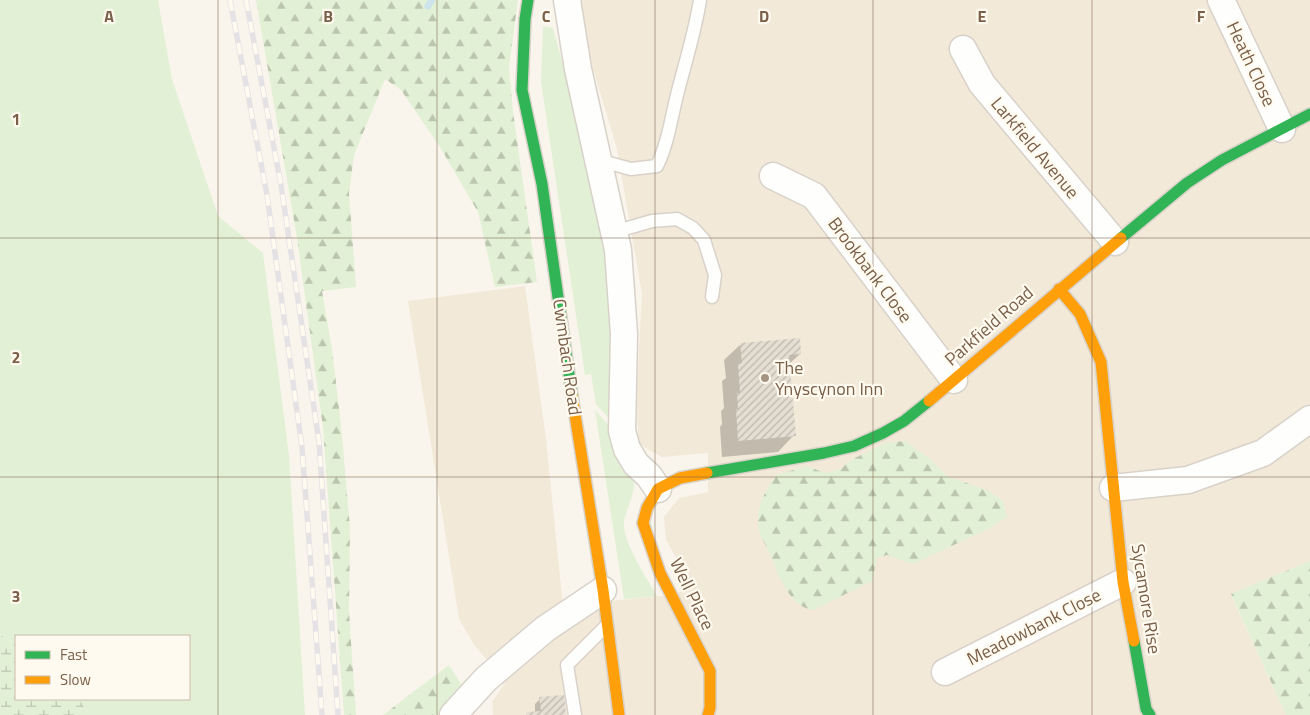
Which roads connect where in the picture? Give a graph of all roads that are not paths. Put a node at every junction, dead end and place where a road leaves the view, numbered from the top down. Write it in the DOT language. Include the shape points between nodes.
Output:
graph roads {
  1 [pos="528,0"];
  2 [pos="567,0"];
  3 [pos="700,0"];
  4 [pos="1221,0"];
  5 [pos="963,48"];
  6 [pos="1310,114"];
  7 [pos="1282,129"];
  8 [pos="598,160"];
  9 [pos="773,176"];
  10 [pos="614,232"];
  11 [pos="1115,242"];
  12 [pos="1058,289"];
  13 [pos="712,297"];
  14 [pos="954,380"];
  15 [pos="1310,420"];
  16 [pos="1113,488"];
  17 [pos="658,489"];
  18 [pos="1123,582"];
  19 [pos="603,590"];
  20 [pos="607,625"];
  21 [pos="945,672"];
  22 [pos="453,715"];
  23 [pos="575,715"];
  24 [pos="619,715"];
  25 [pos="708,715"];
  26 [pos="1150,715"];
  1 -- 19 [label="street, Cwmbach Road" via="522,90 542,184"];
  2 -- 8 [label="street"];
  3 -- 8 [label="lane" via="665,150 658,166 631,169"];
  4 -- 7 [label="street, Heath Close"];
  5 -- 11 [label="street, Larkfield Avenue" via="982,84"];
  6 -- 7 [label="street, Parkfield Road"];
  7 -- 11 [label="street, Parkfield Road" via="1222,160 1187,183"];
  8 -- 10 [label="street"];
  9 -- 14 [label="street, Brookbank Close" via="814,196"];
  10 -- 13 [label="lane" via="652,221 677,219 693,228 704,240 715,275"];
  10 -- 17 [label="street" via="624,334 622,431 636,464"];
  11 -- 12 [label="street, Parkfield Road"];
  12 -- 14 [label="street, Parkfield Road"];
  12 -- 16 [label="street, Sycamore Rise" via="1080,314 1101,362"];
  14 -- 17 [label="street, Parkfield Road" via="904,421 854,446 680,478"];
  15 -- 16 [label="street" via="1263,453 1188,480"];
  16 -- 18 [label="street, Sycamore Rise"];
  17 -- 25 [label="street, Well Place" via="647,508 644,523 660,573 710,670"];
  18 -- 21 [label="street, Meadowbank Close"];
  18 -- 26 [label="street, Sycamore Rise" via="1146,709"];
  19 -- 20 [label="street, Cwmbach Road"];
  19 -- 22 [label="street" via="544,629 486,679"];
  20 -- 23 [label="lane" via="567,664"];
  20 -- 24 [label="street, Cwmbach Road"];
}
